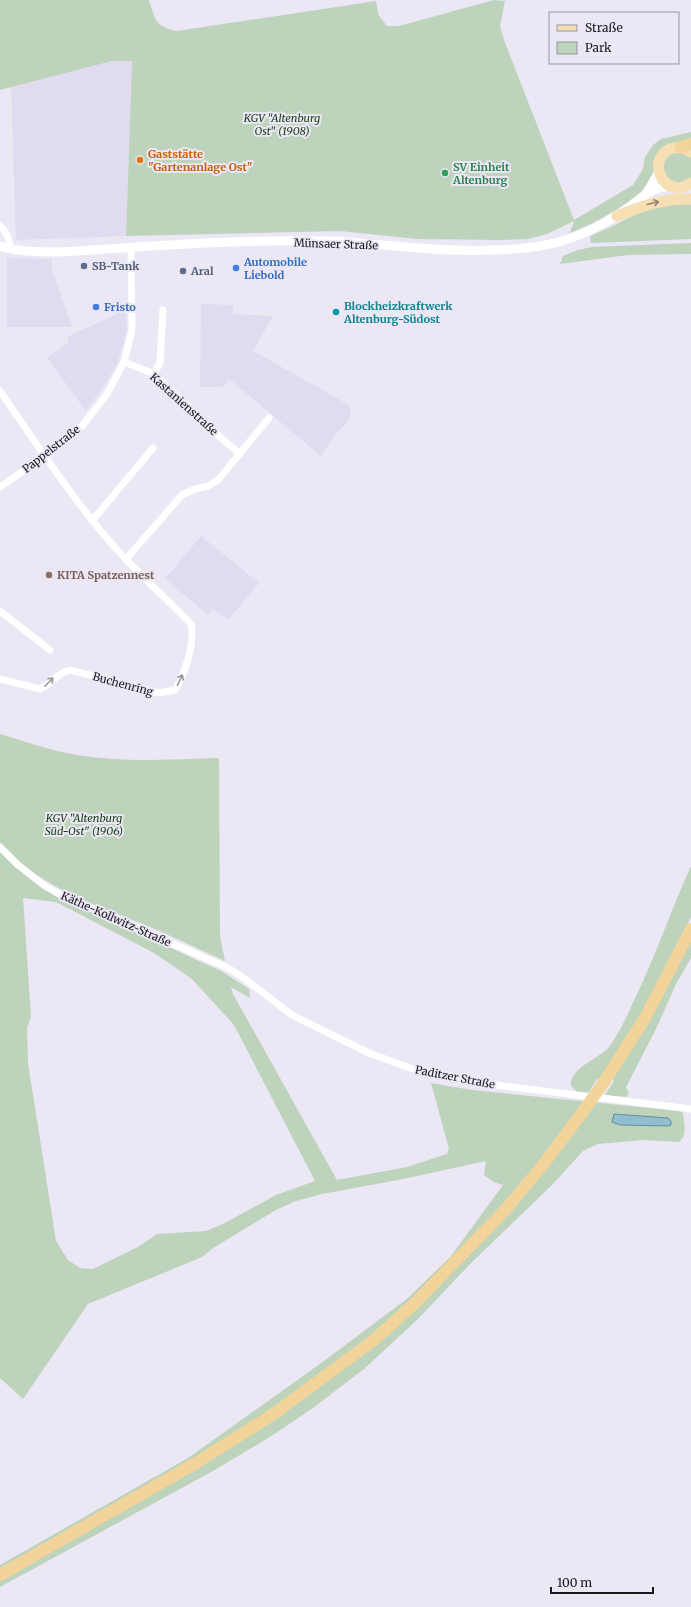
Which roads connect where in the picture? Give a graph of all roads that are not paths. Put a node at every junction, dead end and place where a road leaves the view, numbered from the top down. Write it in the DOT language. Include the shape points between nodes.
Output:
graph roads {
  1 [pos="688,148"];
  2 [pos="659,172"];
  3 [pos="690,185"];
  4 [pos="670,186"];
  5 [pos="647,192"];
  6 [pos="691,199"];
  7 [pos="617,216"];
  8 [pos="0,226"];
  9 [pos="0,246"];
  10 [pos="131,248"];
  11 [pos="11,249"];
  12 [pos="163,310"];
  13 [pos="124,362"];
  14 [pos="154,374"];
  15 [pos="0,391"];
  16 [pos="269,418"];
  17 [pos="153,448"];
  18 [pos="240,454"];
  19 [pos="44,456"];
  20 [pos="0,487"];
  21 [pos="92,521"];
  22 [pos="127,558"];
  23 [pos="0,611"];
  24 [pos="50,650"];
  25 [pos="0,679"];
  26 [pos="0,847"];
  27 [pos="691,929"];
  28 [pos="241,976"];
  29 [pos="691,1109"];
  30 [pos="0,1575"];
  1 -- 2 [label="main road" via="675,148 664,154 658,165"];
  2 -- 4 [label="main road"];
  2 -- 5 [label="street, Münsaer Straße"];
  3 -- 4 [label="main road" via="676,188"];
  4 -- 5 [label="street, Münsaer Straße"];
  5 -- 7 [label="street, Münsaer Straße"];
  7 -- 6 [label="main road, one-way" via="656,202"];
  7 -- 10 [label="street, Münsaer Straße" via="593,230 570,239 541,246 503,250 446,250 330,241"];
  8 -- 11 [label="street" via="4,229"];
  9 -- 11 [label="street, Münsaer Straße"];
  10 -- 11 [label="street, Münsaer Straße" via="60,252"];
  10 -- 13 [label="street, Pappelstraße" via="132,330"];
  12 -- 14 [label="street" via="160,363"];
  13 -- 14 [label="street, Kastanienstraße"];
  13 -- 19 [label="street, Pappelstraße" via="107,394 82,426"];
  14 -- 18 [label="street, Kastanienstraße"];
  15 -- 19 [label="street, Buchenring"];
  16 -- 18 [label="street"];
  17 -- 21 [label="street"];
  18 -- 22 [label="street" via="218,480 182,495"];
  19 -- 20 [label="street, Pappelstraße"];
  19 -- 21 [label="street, Buchenring"];
  21 -- 22 [label="street, Buchenring"];
  25 -- 22 [label="street, Buchenring, one-way" via="40,689 54,677 70,670 159,693 175,690 181,680 192,643 191,624"];
  23 -- 24 [label="street"];
  26 -- 28 [label="street, Käthe-Kollwitz-Straße" via="18,865 60,895 226,967"];
  27 -- 30 [label="highway" via="645,1018 604,1082 542,1166 506,1209 426,1292 374,1340 272,1415 216,1451"];
  28 -- 29 [label="street, Paditzer Straße" via="292,1015 369,1053 418,1071 472,1082"];
}
